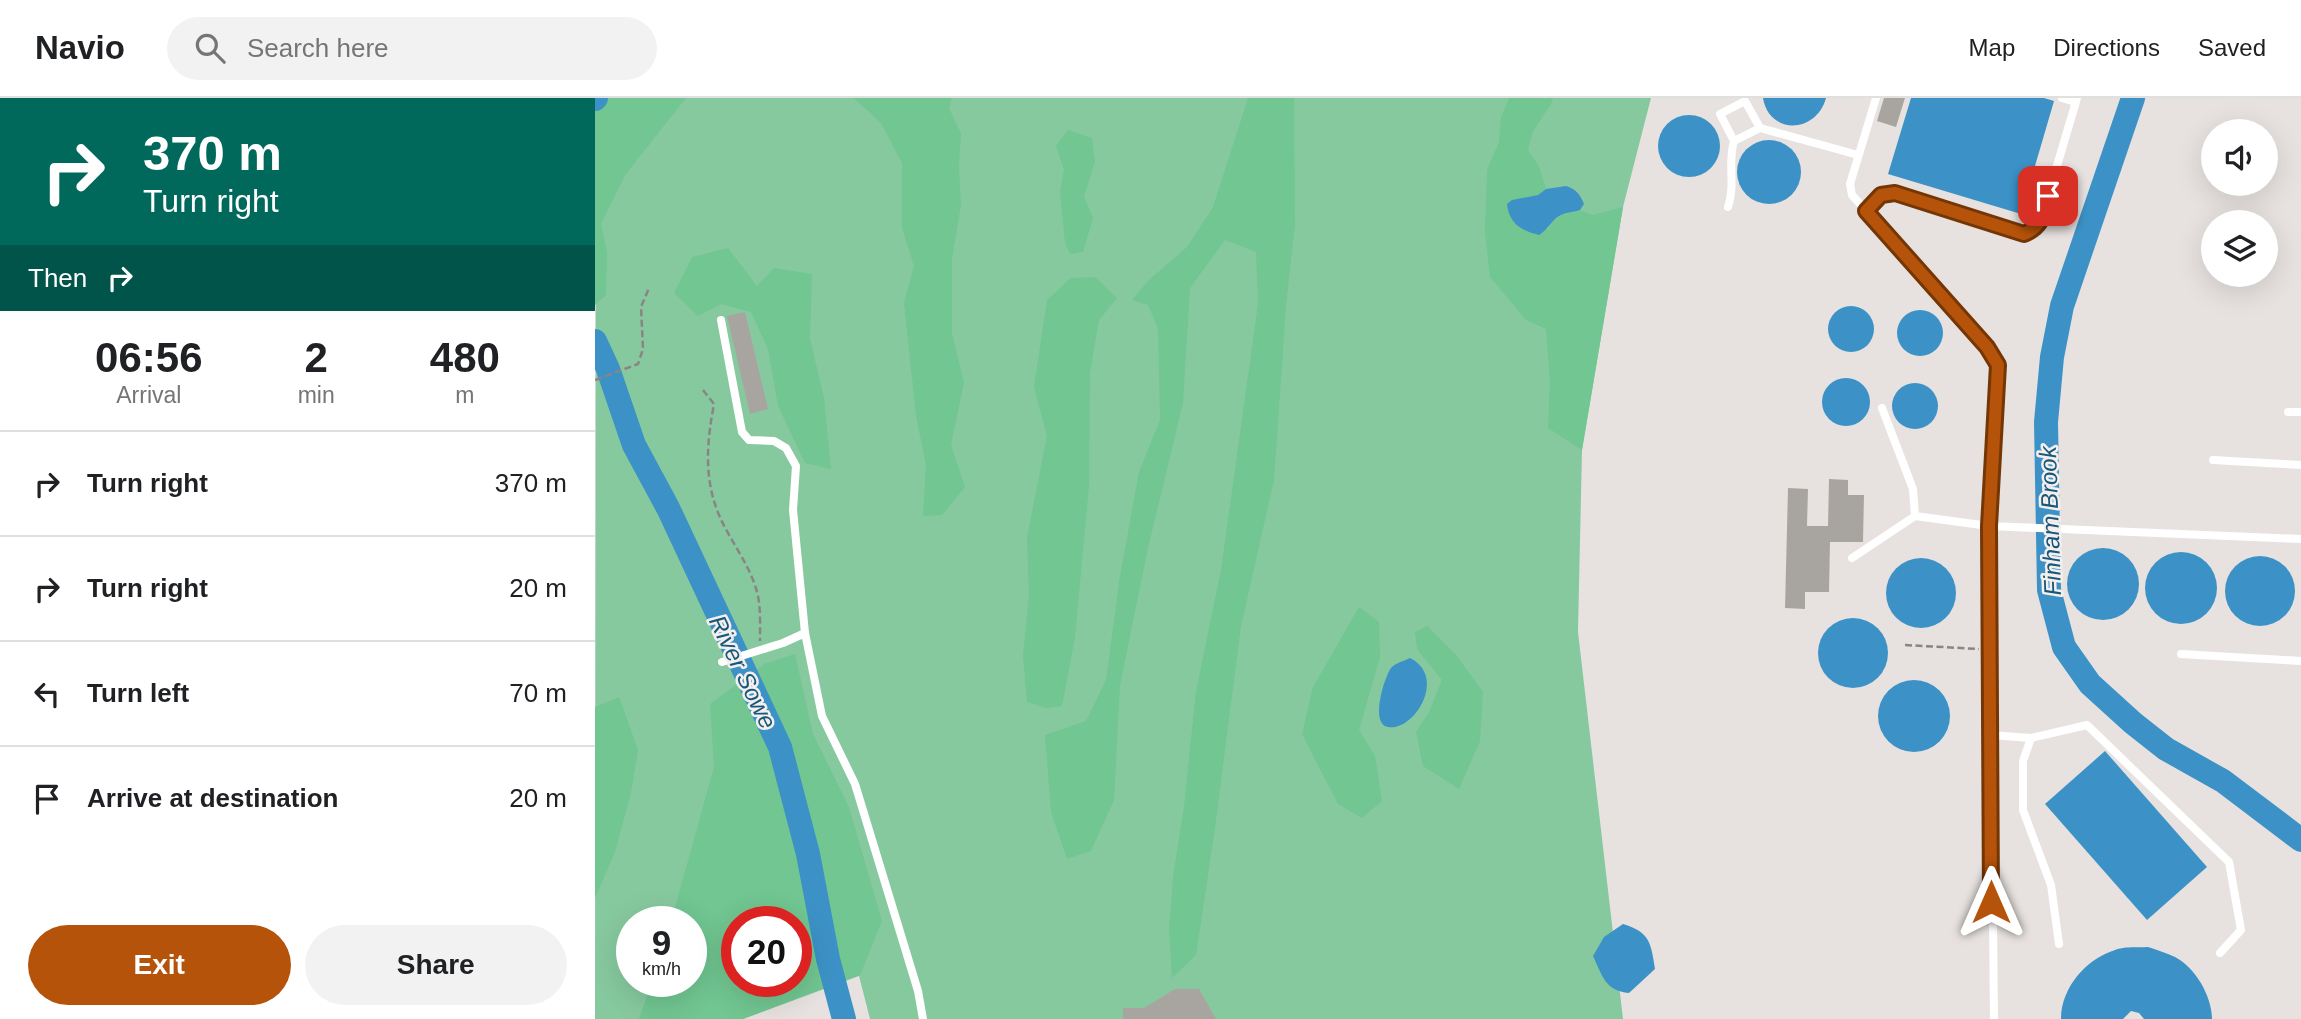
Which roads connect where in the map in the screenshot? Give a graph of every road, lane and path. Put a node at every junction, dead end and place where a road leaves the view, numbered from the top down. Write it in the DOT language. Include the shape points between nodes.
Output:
graph roads {
  1 [pos="1876,98"];
  2 [pos="2061,98"];
  3 [pos="2076,100"];
  4 [pos="1760,128"];
  5 [pos="1734,141"];
  6 [pos="1858,155"];
  7 [pos="1728,207"];
  8 [pos="1866,211"];
  9 [pos="649,288"];
  10 [pos="721,320"];
  11 [pos="595,380"];
  12 [pos="703,390"];
  13 [pos="1882,408"];
  14 [pos="2288,412"];
  15 [pos="2301,412"];
  16 [pos="2213,460"];
  17 [pos="2301,465"];
  18 [pos="1915,516"];
  19 [pos="1989,526"];
  20 [pos="2301,539"];
  21 [pos="1852,558"];
  22 [pos="804,633"];
  23 [pos="1905,645"];
  24 [pos="1989,649"];
  25 [pos="754,652"];
  26 [pos="2181,654"];
  27 [pos="2301,661"];
  28 [pos="722,662"];
  29 [pos="1990,735"];
  30 [pos="2031,738"];
  31 [pos="2059,944"];
  32 [pos="2220,953"];
  33 [pos="923,1019"];
  34 [pos="1994,1019"];
  1 -- 6 [label="lane"];
  2 -- 3 [label="lane"];
  3 -- 8 [label="lane" via="2035,230 2024,234 1895,193 1881,195"];
  4 -- 5 [label="lane"];
  4 -- 5 [label="lane" via="1745,100 1720,114"];
  4 -- 6 [label="lane"];
  5 -- 7 [label="lane" via="1729,167 1733,192"];
  6 -- 8 [label="lane" via="1850,184 1852,195"];
  8 -- 19 [label="lane" via="1998,365"];
  9 -- 11 [label="path" via="641,307 643,349 638,364"];
  10 -- 22 [label="lane" via="742,432 749,440 774,441 786,448 796,466 793,510"];
  12 -- 25 [label="path" via="714,404 706,469 717,511 758,594 760,642"];
  13 -- 18 [label="lane" via="1913,489"];
  14 -- 15 [label="lane"];
  16 -- 17 [label="lane"];
  18 -- 19 [label="lane"];
  18 -- 21 [label="lane"];
  19 -- 20 [label="lane"];
  19 -- 24 [label="lane"];
  22 -- 25 [label="lane"];
  22 -- 33 [label="lane" via="822,716 855,784"];
  23 -- 24 [label="path"];
  24 -- 29 [label="lane"];
  25 -- 28 [label="lane"];
  26 -- 27 [label="lane"];
  29 -- 30 [label="lane"];
  29 -- 34 [label="lane"];
  30 -- 31 [label="lane" via="2023,761 2023,810 2051,885"];
  30 -- 32 [label="lane" via="2087,725 2229,862 2241,930"];
}
